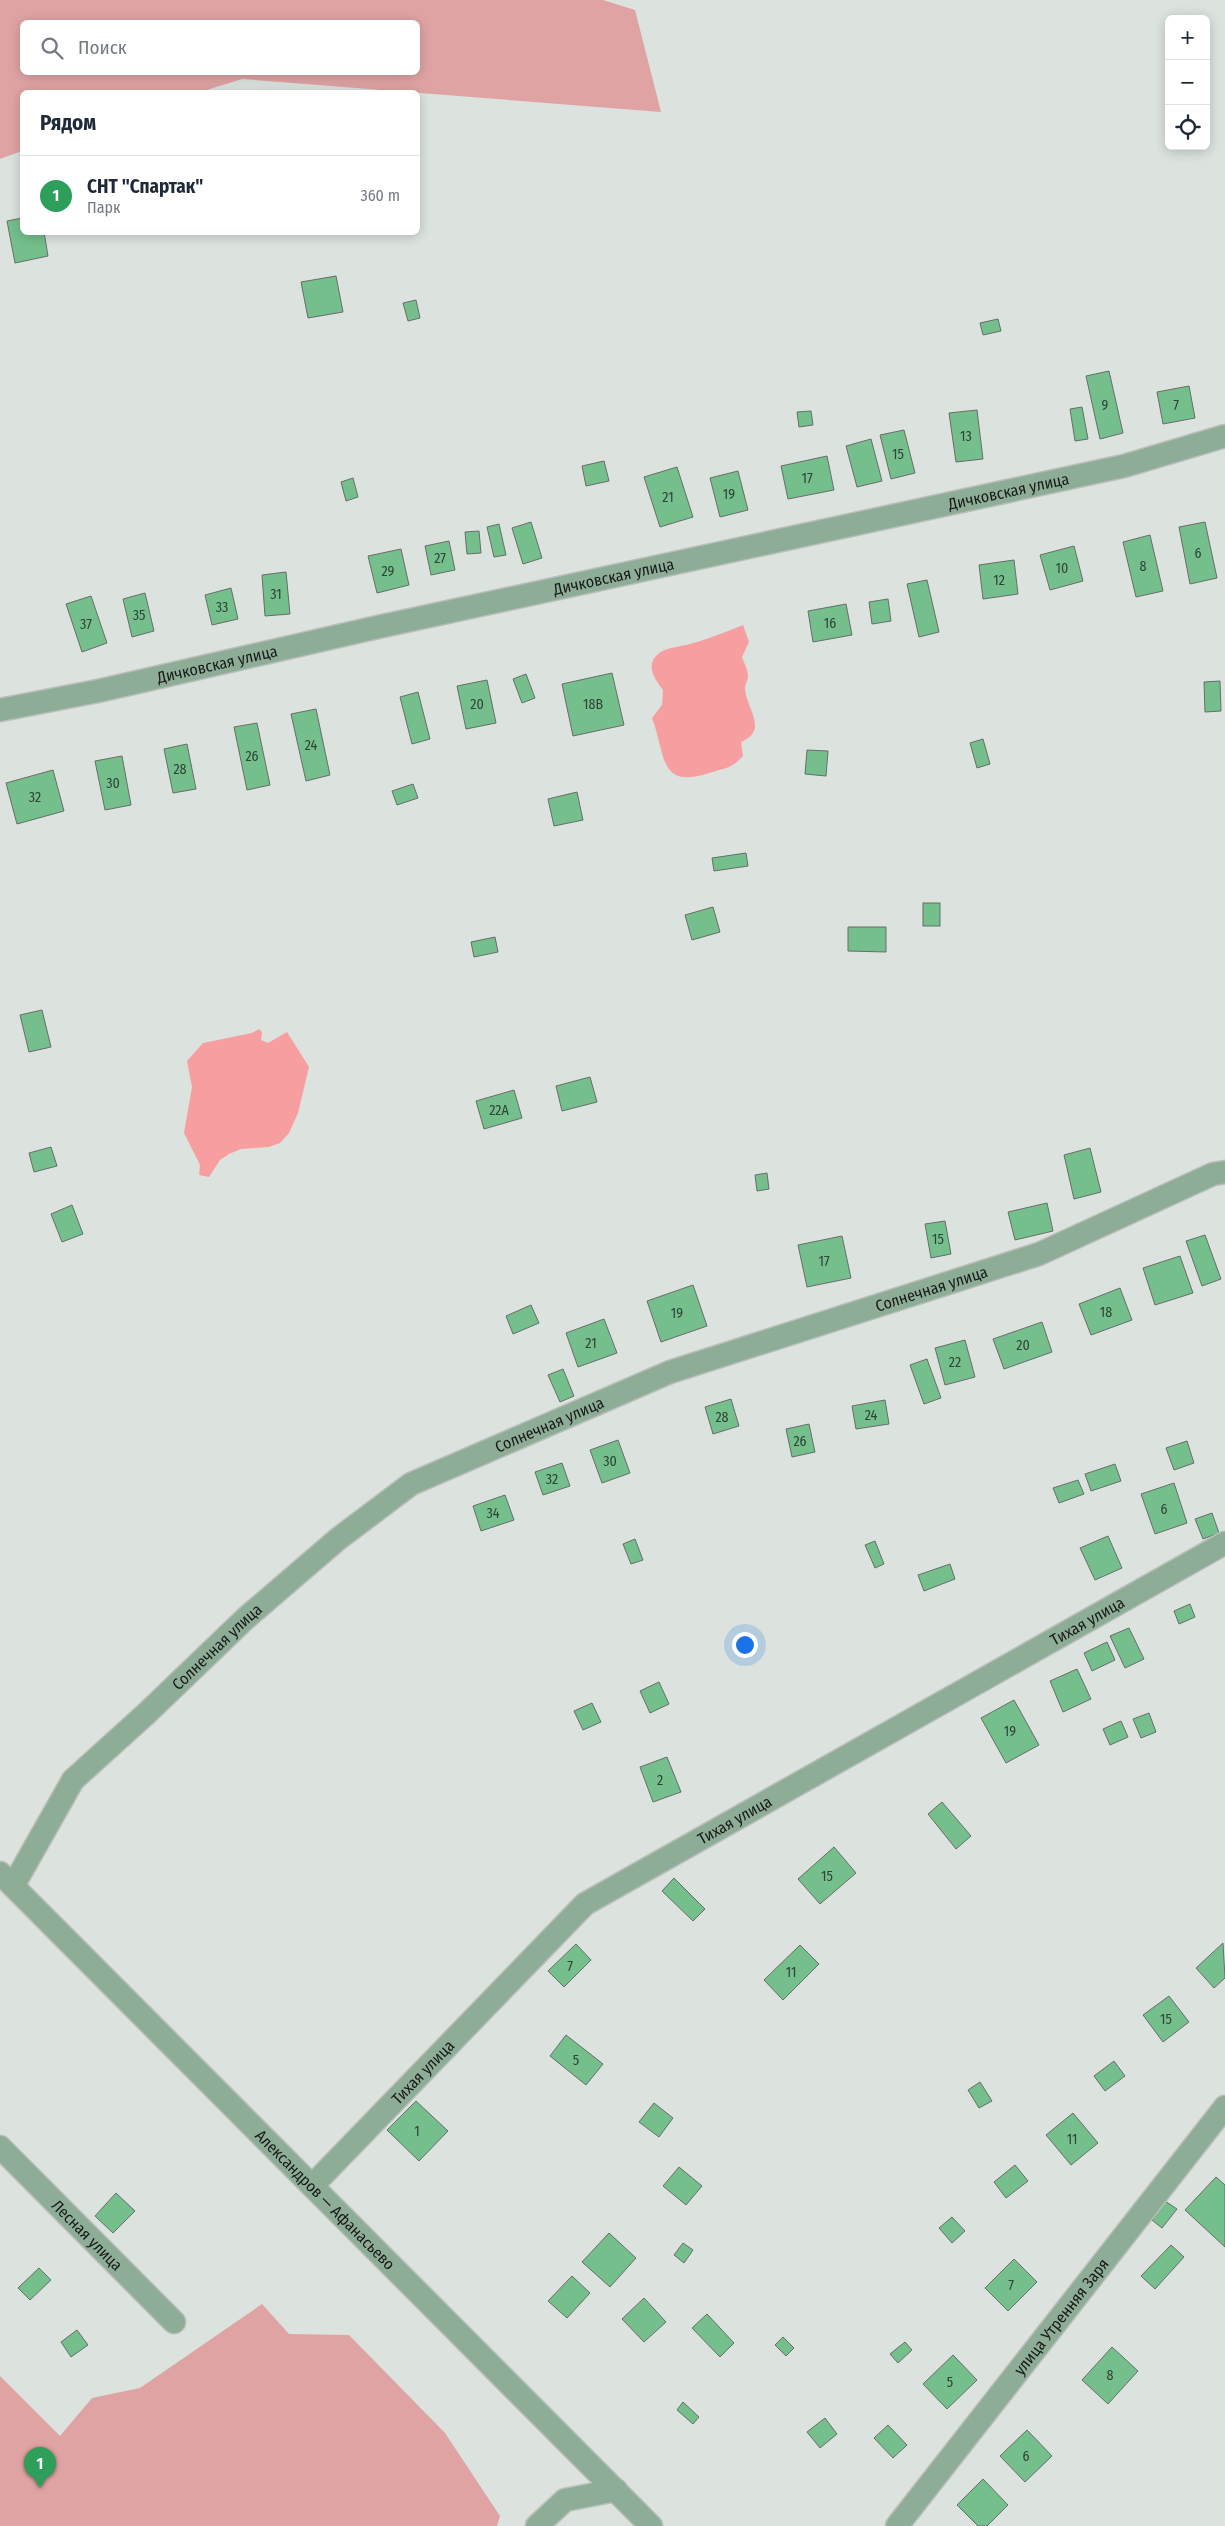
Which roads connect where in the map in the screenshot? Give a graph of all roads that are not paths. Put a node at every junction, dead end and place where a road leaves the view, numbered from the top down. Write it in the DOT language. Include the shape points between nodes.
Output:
graph roads {
  1 [pos="1225,436"];
  2 [pos="0,710"];
  3 [pos="1225,1172"];
  4 [pos="1225,1543"];
  5 [pos="6,1880"];
  6 [pos="1225,2107"];
  7 [pos="0,2147"];
  8 [pos="312,2186"];
  9 [pos="174,2322"];
  10 [pos="616,2490"];
  11 [pos="537,2526"];
  12 [pos="651,2526"];
  13 [pos="897,2526"];
  1 -- 2 [label="street, Дичковская улица" via="1124,466"];
  3 -- 5 [label="street, Солнечная улица" via="1213,1174 1039,1254 670,1372 411,1484 338,1539 246,1618 73,1780"];
  4 -- 8 [label="street, Тихая улица" via="585,1904"];
  5 -- 8 [label="street, Александров — Афанасьево"];
  6 -- 13 [label="street, улица Утренняя Заря"];
  7 -- 9 [label="street, Лесная улица"];
  8 -- 10 [label="street, Александров — Афанасьево"];
  10 -- 11 [label="street" via="566,2500"];
  10 -- 12 [label="street, Александров — Афанасьево"];
}
